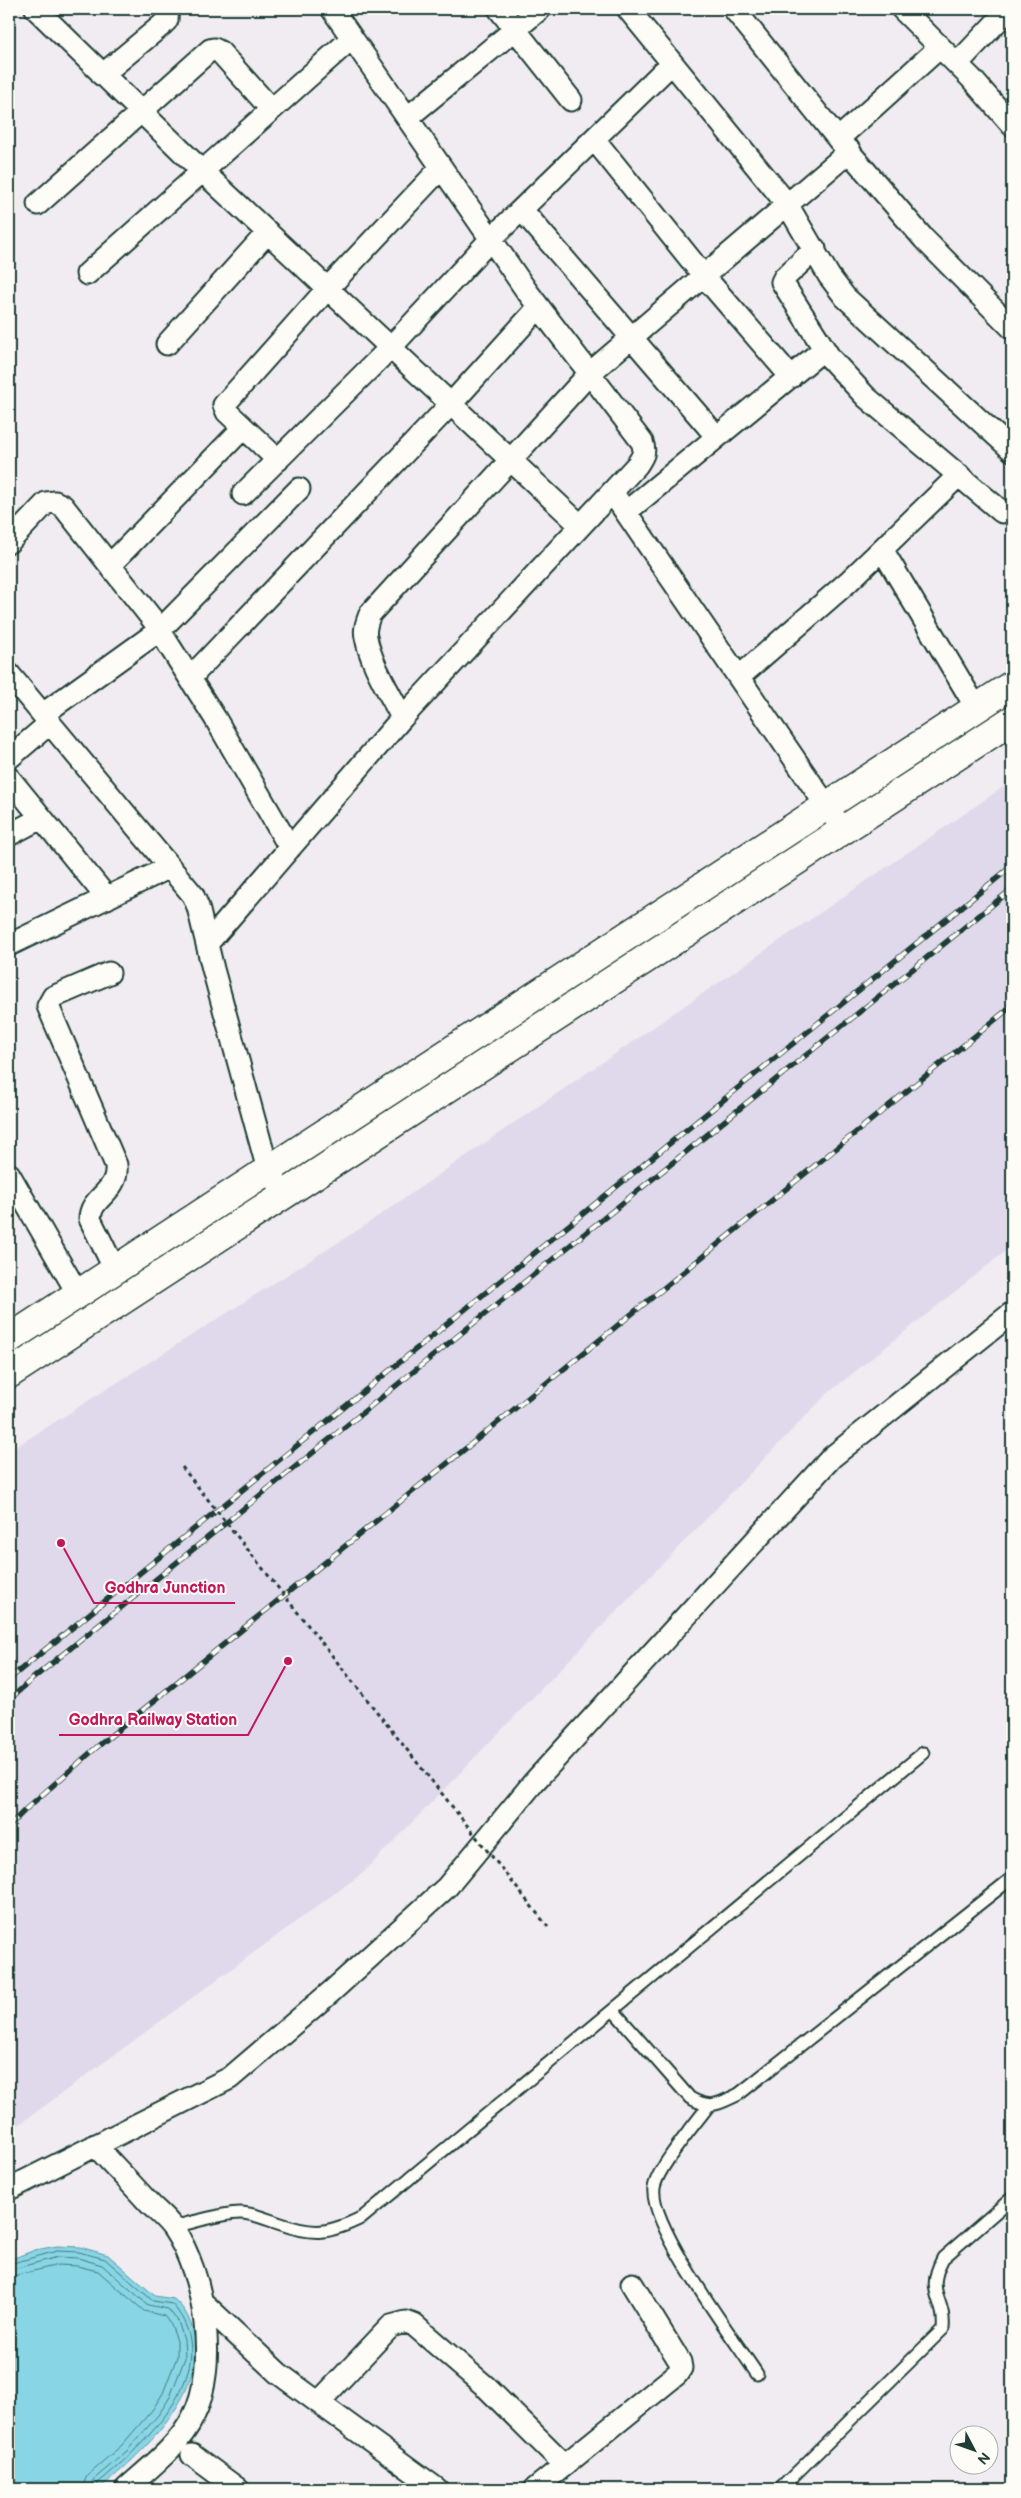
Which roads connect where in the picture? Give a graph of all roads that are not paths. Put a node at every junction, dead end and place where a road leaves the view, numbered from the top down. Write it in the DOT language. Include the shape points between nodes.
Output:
graph roads {
  1 [pos="36,9"];
  2 [pos="168,9"];
  3 [pos="332,9"];
  4 [pos="499,9"];
  5 [pos="540,9"];
  6 [pos="628,9"];
  7 [pos="734,9"];
  8 [pos="902,9"];
  9 [pos="1009,9"];
  10 [pos="515,29"];
  11 [pos="352,38"];
  12 [pos="940,47"];
  13 [pos="672,63"];
  14 [pos="957,64"];
  15 [pos="102,75"];
  16 [pos="571,100"];
  17 [pos="270,109"];
  18 [pos="141,112"];
  19 [pos="407,118"];
  20 [pos="1012,125"];
  21 [pos="594,139"];
  22 [pos="844,145"];
  23 [pos="442,168"];
  24 [pos="201,170"];
  25 [pos="38,204"];
  26 [pos="787,204"];
  27 [pos="522,210"];
  28 [pos="268,232"];
  29 [pos="491,240"];
  30 [pos="815,249"];
  31 [pos="87,274"];
  32 [pos="703,275"];
  33 [pos="328,288"];
  34 [pos="539,307"];
  35 [pos="1012,328"];
  36 [pos="632,338"];
  37 [pos="167,344"];
  38 [pos="391,347"];
  39 [pos="824,349"];
  40 [pos="590,374"];
  41 [pos="791,377"];
  42 [pos="451,404"];
  43 [pos="243,428"];
  44 [pos="717,437"];
  45 [pos="1012,450"];
  46 [pos="278,460"];
  47 [pos="510,460"];
  48 [pos="959,475"];
  49 [pos="299,488"];
  50 [pos="612,492"];
  51 [pos="244,494"];
  52 [pos="626,512"];
  53 [pos="1002,512"];
  54 [pos="580,526"];
  55 [pos="9,542"];
  56 [pos="882,549"];
  57 [pos="110,566"];
  58 [pos="160,630"];
  59 [pos="9,674"];
  60 [pos="739,677"];
  61 [pos="190,678"];
  62 [pos="1012,685"];
  63 [pos="976,709"];
  64 [pos="402,718"];
  65 [pos="46,719"];
  66 [pos="1012,720"];
  67 [pos="9,758"];
  68 [pos="9,778"];
  69 [pos="827,806"];
  70 [pos="41,818"];
  71 [pos="842,830"];
  72 [pos="9,835"];
  73 [pos="290,848"];
  74 [pos="170,867"];
  75 [pos="107,898"];
  76 [pos="207,944"];
  77 [pos="9,945"];
  78 [pos="109,973"];
  79 [pos="268,1170"];
  80 [pos="9,1174"];
  81 [pos="284,1194"];
  82 [pos="115,1270"];
  83 [pos="78,1294"];
  84 [pos="1012,1313"];
  85 [pos="9,1339"];
  86 [pos="9,1374"];
  87 [pos="923,1753"];
  88 [pos="1012,1878"];
  89 [pos="613,2010"];
  90 [pos="709,2105"];
  91 [pos="95,2146"];
  92 [pos="9,2189"];
  93 [pos="1012,2198"];
  94 [pos="172,2227"];
  95 [pos="632,2284"];
  96 [pos="202,2302"];
  97 [pos="757,2374"];
  98 [pos="319,2402"];
  99 [pos="192,2455"];
  100 [pos="565,2465"];
  101 [pos="126,2489"];
  102 [pos="238,2489"];
  103 [pos="437,2489"];
  104 [pos="535,2489"];
  105 [pos="780,2489"];
  1 -- 15 [label="street"];
  2 -- 15 [label="street" via="167,20"];
  3 -- 11 [label="street"];
  4 -- 10 [label="street"];
  5 -- 10 [label="street"];
  6 -- 13 [label="street"];
  7 -- 22 [label="street"];
  8 -- 12 [label="street"];
  9 -- 14 [label="street"];
  10 -- 16 [label="street"];
  10 -- 19 [label="street"];
  11 -- 17 [label="street"];
  11 -- 19 [label="street"];
  12 -- 14 [label="street"];
  12 -- 22 [label="street"];
  13 -- 21 [label="street"];
  13 -- 26 [label="street"];
  14 -- 20 [label="street"];
  15 -- 18 [label="street"];
  17 -- 18 [label="street" via="214,49"];
  17 -- 24 [label="street"];
  18 -- 24 [label="street"];
  18 -- 25 [label="street"];
  19 -- 23 [label="street"];
  21 -- 27 [label="street"];
  21 -- 32 [label="street"];
  22 -- 26 [label="street"];
  22 -- 35 [label="street" via="924,239"];
  23 -- 29 [label="street"];
  23 -- 33 [label="street"];
  24 -- 28 [label="street"];
  24 -- 31 [label="street"];
  26 -- 30 [label="street"];
  26 -- 32 [label="street"];
  27 -- 29 [label="street"];
  27 -- 36 [label="street"];
  28 -- 33 [label="street"];
  28 -- 37 [label="street"];
  29 -- 34 [label="street"];
  29 -- 38 [label="street"];
  30 -- 39 [label="street" via="782,282"];
  30 -- 45 [label="street" via="845,297"];
  32 -- 36 [label="street"];
  32 -- 41 [label="street"];
  33 -- 38 [label="street"];
  33 -- 43 [label="street" via="224,405"];
  34 -- 40 [label="street"];
  34 -- 42 [label="street"];
  36 -- 40 [label="street"];
  36 -- 44 [label="street"];
  38 -- 42 [label="street"];
  38 -- 46 [label="street"];
  39 -- 41 [label="street"];
  39 -- 48 [label="street" via="866,397"];
  40 -- 47 [label="street"];
  40 -- 50 [label="street" via="644,449 644,456"];
  41 -- 44 [label="street"];
  42 -- 47 [label="street"];
  42 -- 61 [label="street"];
  43 -- 46 [label="street"];
  43 -- 57 [label="street"];
  44 -- 52 [label="street"];
  46 -- 51 [label="street"];
  47 -- 54 [label="street"];
  47 -- 64 [label="street" via="370,614 366,637"];
  48 -- 53 [label="street"];
  48 -- 56 [label="street"];
  49 -- 58 [label="street"];
  50 -- 52 [label="street"];
  50 -- 54 [label="street"];
  52 -- 60 [label="street"];
  54 -- 64 [label="street"];
  55 -- 57 [label="street" via="40,508 55,502 63,506"];
  56 -- 60 [label="street"];
  56 -- 63 [label="street"];
  57 -- 58 [label="street"];
  58 -- 61 [label="street"];
  58 -- 65 [label="street"];
  59 -- 65 [label="street"];
  60 -- 69 [label="street"];
  61 -- 73 [label="street"];
  62 -- 63 [label="main road"];
  63 -- 69 [label="main road"];
  64 -- 73 [label="street"];
  65 -- 67 [label="street"];
  65 -- 74 [label="street"];
  66 -- 71 [label="main road"];
  68 -- 70 [label="street"];
  69 -- 71 [label="street"];
  69 -- 79 [label="main road"];
  70 -- 72 [label="street"];
  70 -- 75 [label="street"];
  71 -- 81 [label="main road"];
  73 -- 76 [label="street"];
  74 -- 75 [label="street"];
  74 -- 76 [label="street" via="193,895"];
  75 -- 77 [label="street"];
  76 -- 79 [label="street"];
  78 -- 82 [label="street" via="53,998 48,1006 116,1164 114,1184 90,1213"];
  79 -- 81 [label="street"];
  79 -- 82 [label="main road"];
  80 -- 83 [label="street"];
  81 -- 86 [label="main road"];
  82 -- 83 [label="main road"];
  83 -- 85 [label="main road"];
  84 -- 91 [label="street" via="832,1457 534,1782 447,1887 230,2078"];
  87 -- 89 [label="lane"];
  88 -- 90 [label="lane" via="739,2094"];
  89 -- 90 [label="lane" via="690,2098"];
  89 -- 94 [label="lane" via="363,2218 323,2233 240,2213"];
  90 -- 97 [label="lane" via="665,2166 654,2188 656,2208 676,2250"];
  91 -- 92 [label="street"];
  91 -- 94 [label="street"];
  93 -- 105 [label="lane" via="943,2258 937,2268 933,2280 944,2321 943,2329"];
  94 -- 96 [label="street" via="184,2248"];
  95 -- 100 [label="street" via="681,2368"];
  96 -- 98 [label="street" via="278,2373"];
  96 -- 101 [label="street" via="206,2362 203,2392 193,2418 179,2438"];
  98 -- 100 [label="street" via="391,2326 406,2322 414,2325 485,2386"];
  98 -- 103 [label="street"];
  99 -- 102 [label="street"];
  100 -- 104 [label="street"];
}
